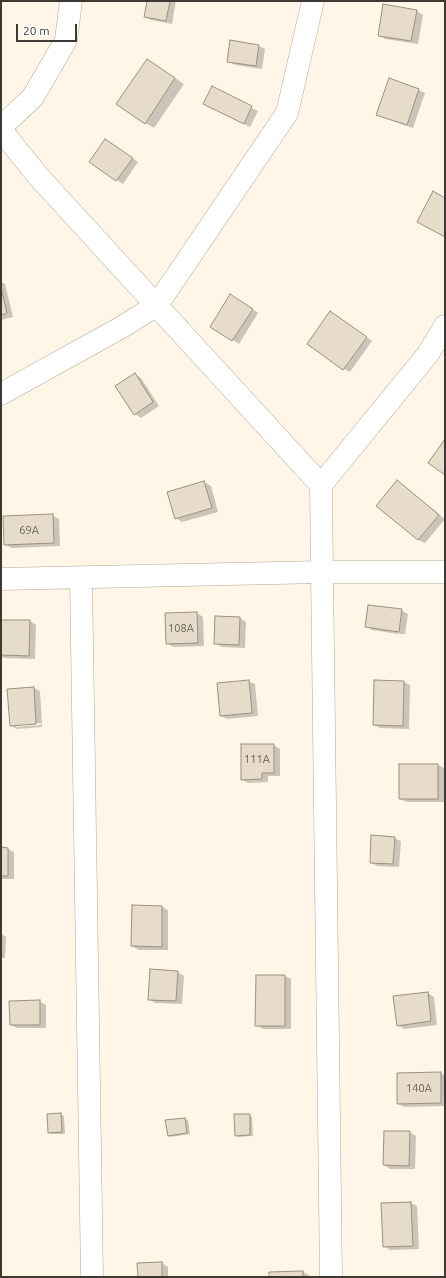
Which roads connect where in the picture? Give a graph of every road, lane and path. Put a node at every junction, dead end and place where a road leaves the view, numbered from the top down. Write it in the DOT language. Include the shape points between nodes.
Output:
graph roads {
  1 [pos="71,1"];
  2 [pos="313,1"];
  3 [pos="1,128"];
  4 [pos="157,305"];
  5 [pos="445,326"];
  6 [pos="1,394"];
  7 [pos="321,485"];
  8 [pos="322,572"];
  9 [pos="445,572"];
  10 [pos="81,578"];
  11 [pos="1,579"];
  12 [pos="92,1277"];
  13 [pos="331,1277"];
  1 -- 3 [label="lane" via="66,40 33,97"];
  2 -- 4 [label="lane" via="287,114"];
  3 -- 4 [label="lane" via="38,176"];
  4 -- 6 [label="lane"];
  4 -- 7 [label="lane"];
  5 -- 7 [label="lane" via="428,354"];
  7 -- 8 [label="lane"];
  8 -- 9 [label="lane"];
  8 -- 10 [label="lane"];
  8 -- 13 [label="lane"];
  10 -- 11 [label="lane"];
  10 -- 12 [label="lane"];
}
